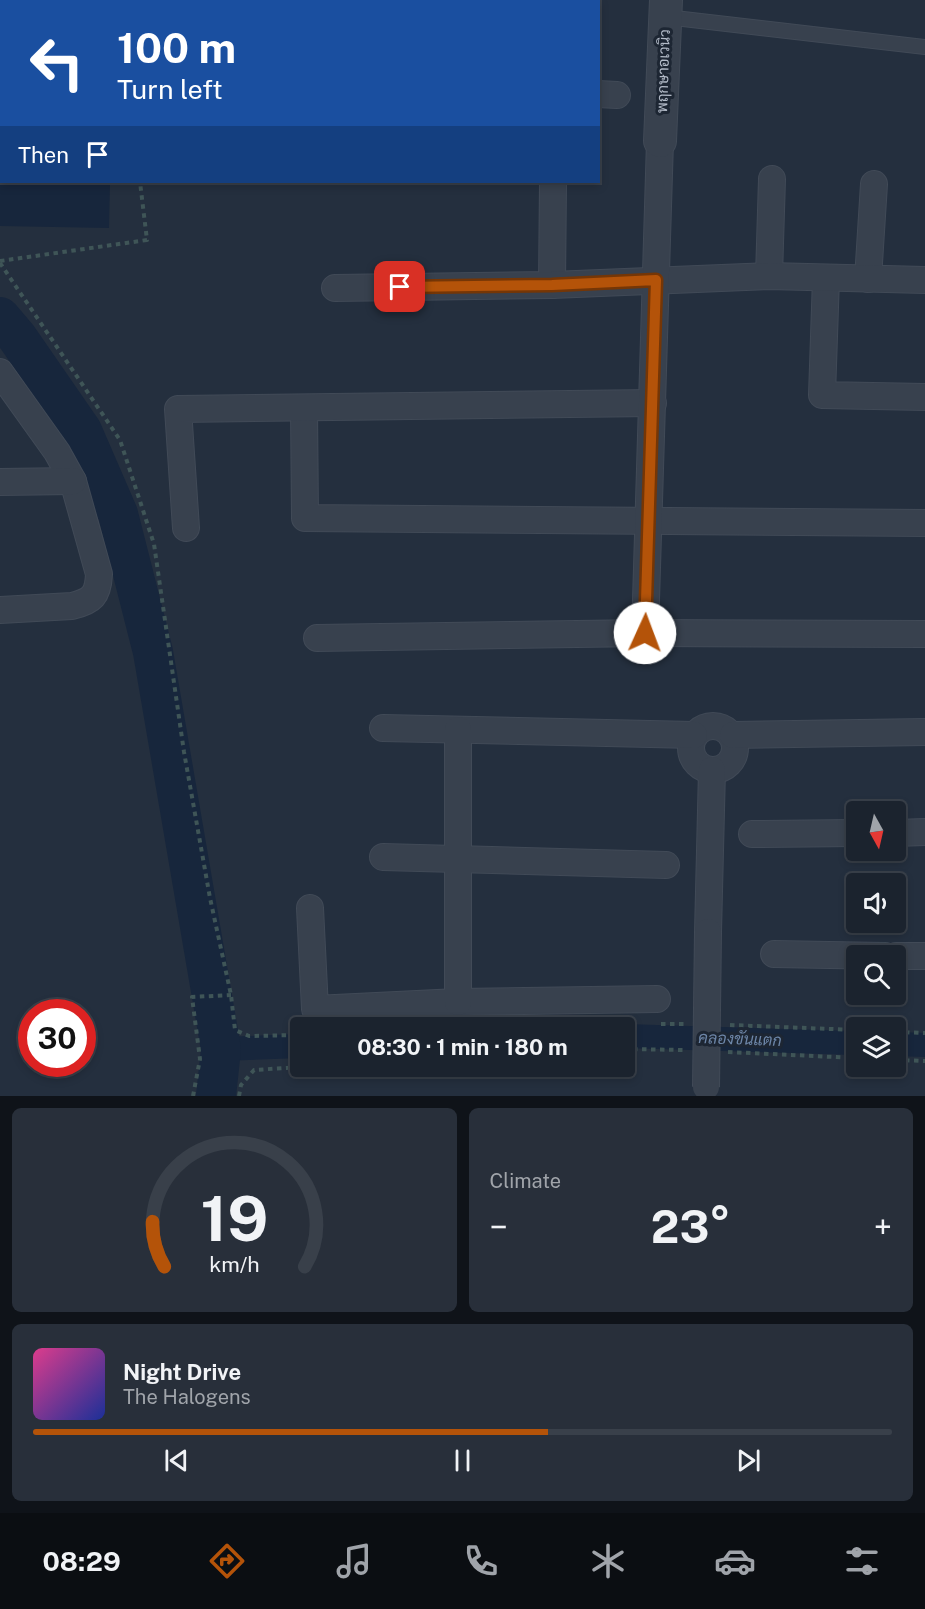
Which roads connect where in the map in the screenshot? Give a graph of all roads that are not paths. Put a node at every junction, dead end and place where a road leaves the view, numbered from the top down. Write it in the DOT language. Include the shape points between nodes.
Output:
graph roads {
  1 [pos="666,8"];
  2 [pos="925,47"];
  3 [pos="660,141"];
  4 [pos="772,179"];
  5 [pos="553,183"];
  6 [pos="874,184"];
  7 [pos="770,276"];
  8 [pos="826,278"];
  9 [pos="868,279"];
  10 [pos="656,280"];
  11 [pos="925,280"];
  12 [pos="552,285"];
  13 [pos="335,288"];
  14 [pos="0,372"];
  15 [pos="925,397"];
  16 [pos="652,403"];
  17 [pos="304,408"];
  18 [pos="73,481"];
  19 [pos="0,482"];
  20 [pos="649,522"];
  21 [pos="925,523"];
  22 [pos="186,528"];
  23 [pos="0,610"];
  24 [pos="645,633"];
  25 [pos="925,634"];
  26 [pos="317,638"];
  27 [pos="383,728"];
  28 [pos="458,730"];
  29 [pos="925,732"];
  30 [pos="694,735"];
  31 [pos="733,735"];
  32 [pos="712,770"];
  33 [pos="925,832"];
  34 [pos="846,833"];
  35 [pos="906,833"];
  36 [pos="752,834"];
  37 [pos="383,857"];
  38 [pos="458,859"];
  39 [pos="666,865"];
  40 [pos="310,908"];
  41 [pos="774,954"];
  42 [pos="846,955"];
  43 [pos="906,956"];
  44 [pos="925,956"];
  45 [pos="657,999"];
  46 [pos="458,1002"];
  47 [pos="706,1092"];
  1 -- 2 [label="lane"];
  1 -- 3 [label="street, พฤกษาอเวนิว"];
  3 -- 10 [label="street"];
  4 -- 7 [label="street"];
  5 -- 12 [label="street"];
  6 -- 9 [label="street"];
  7 -- 8 [label="street"];
  7 -- 10 [label="street"];
  8 -- 9 [label="street"];
  8 -- 15 [label="street" via="822,395"];
  9 -- 11 [label="street"];
  10 -- 12 [label="street"];
  10 -- 16 [label="street"];
  12 -- 13 [label="street"];
  14 -- 18 [label="street"];
  16 -- 17 [label="street"];
  16 -- 20 [label="street"];
  17 -- 20 [label="street" via="305,518"];
  17 -- 22 [label="street" via="178,409"];
  18 -- 19 [label="street"];
  18 -- 23 [label="street" via="99,574 94,596 72,606"];
  20 -- 21 [label="street"];
  20 -- 24 [label="street"];
  24 -- 25 [label="street"];
  24 -- 26 [label="street"];
  27 -- 28 [label="street"];
  28 -- 30 [label="street"];
  28 -- 38 [label="street"];
  29 -- 31 [label="street"];
  30 -- 31 [label="street" via="714,725"];
  30 -- 32 [label="street" via="693,758"];
  31 -- 32 [label="street" via="736,749 731,762"];
  32 -- 47 [label="street, bridge"];
  33 -- 35 [label="street"];
  34 -- 36 [label="street"];
  37 -- 38 [label="street"];
  38 -- 39 [label="street"];
  38 -- 46 [label="street"];
  40 -- 46 [label="street" via="315,1009"];
  41 -- 42 [label="street"];
  43 -- 44 [label="street"];
  45 -- 46 [label="street"];
}
